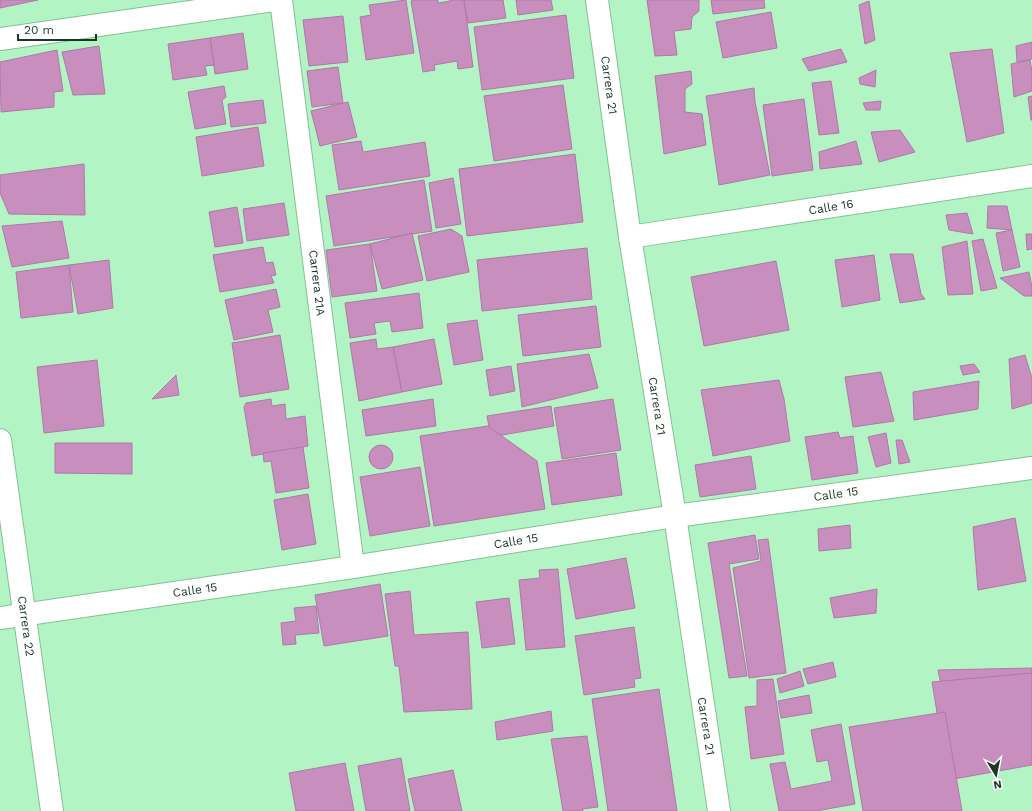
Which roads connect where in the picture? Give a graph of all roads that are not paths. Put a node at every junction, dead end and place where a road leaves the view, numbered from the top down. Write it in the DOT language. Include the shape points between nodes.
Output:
graph roads {
  1 [pos="274,0"];
  2 [pos="280,0"];
  3 [pos="597,0"];
  4 [pos="0,39"];
  5 [pos="1032,176"];
  6 [pos="630,237"];
  7 [pos="0,440"];
  8 [pos="1032,468"];
  9 [pos="674,516"];
  10 [pos="353,567"];
  11 [pos="24,614"];
  12 [pos="0,618"];
  13 [pos="52,811"];
  14 [pos="719,811"];
  1 -- 4 [label="street"];
  2 -- 10 [label="street, Carrera 21A"];
  3 -- 6 [label="street, Carrera 21"];
  5 -- 6 [label="street, Calle 16"];
  6 -- 9 [label="street, Carrera 21"];
  7 -- 11 [label="street, Carrera 22"];
  8 -- 9 [label="street, Calle 15"];
  9 -- 10 [label="street, Calle 15"];
  9 -- 14 [label="street, Carrera 21"];
  10 -- 11 [label="street, Calle 15"];
  11 -- 12 [label="street, Calle 15"];
  11 -- 13 [label="street, Carrera 22"];
}
